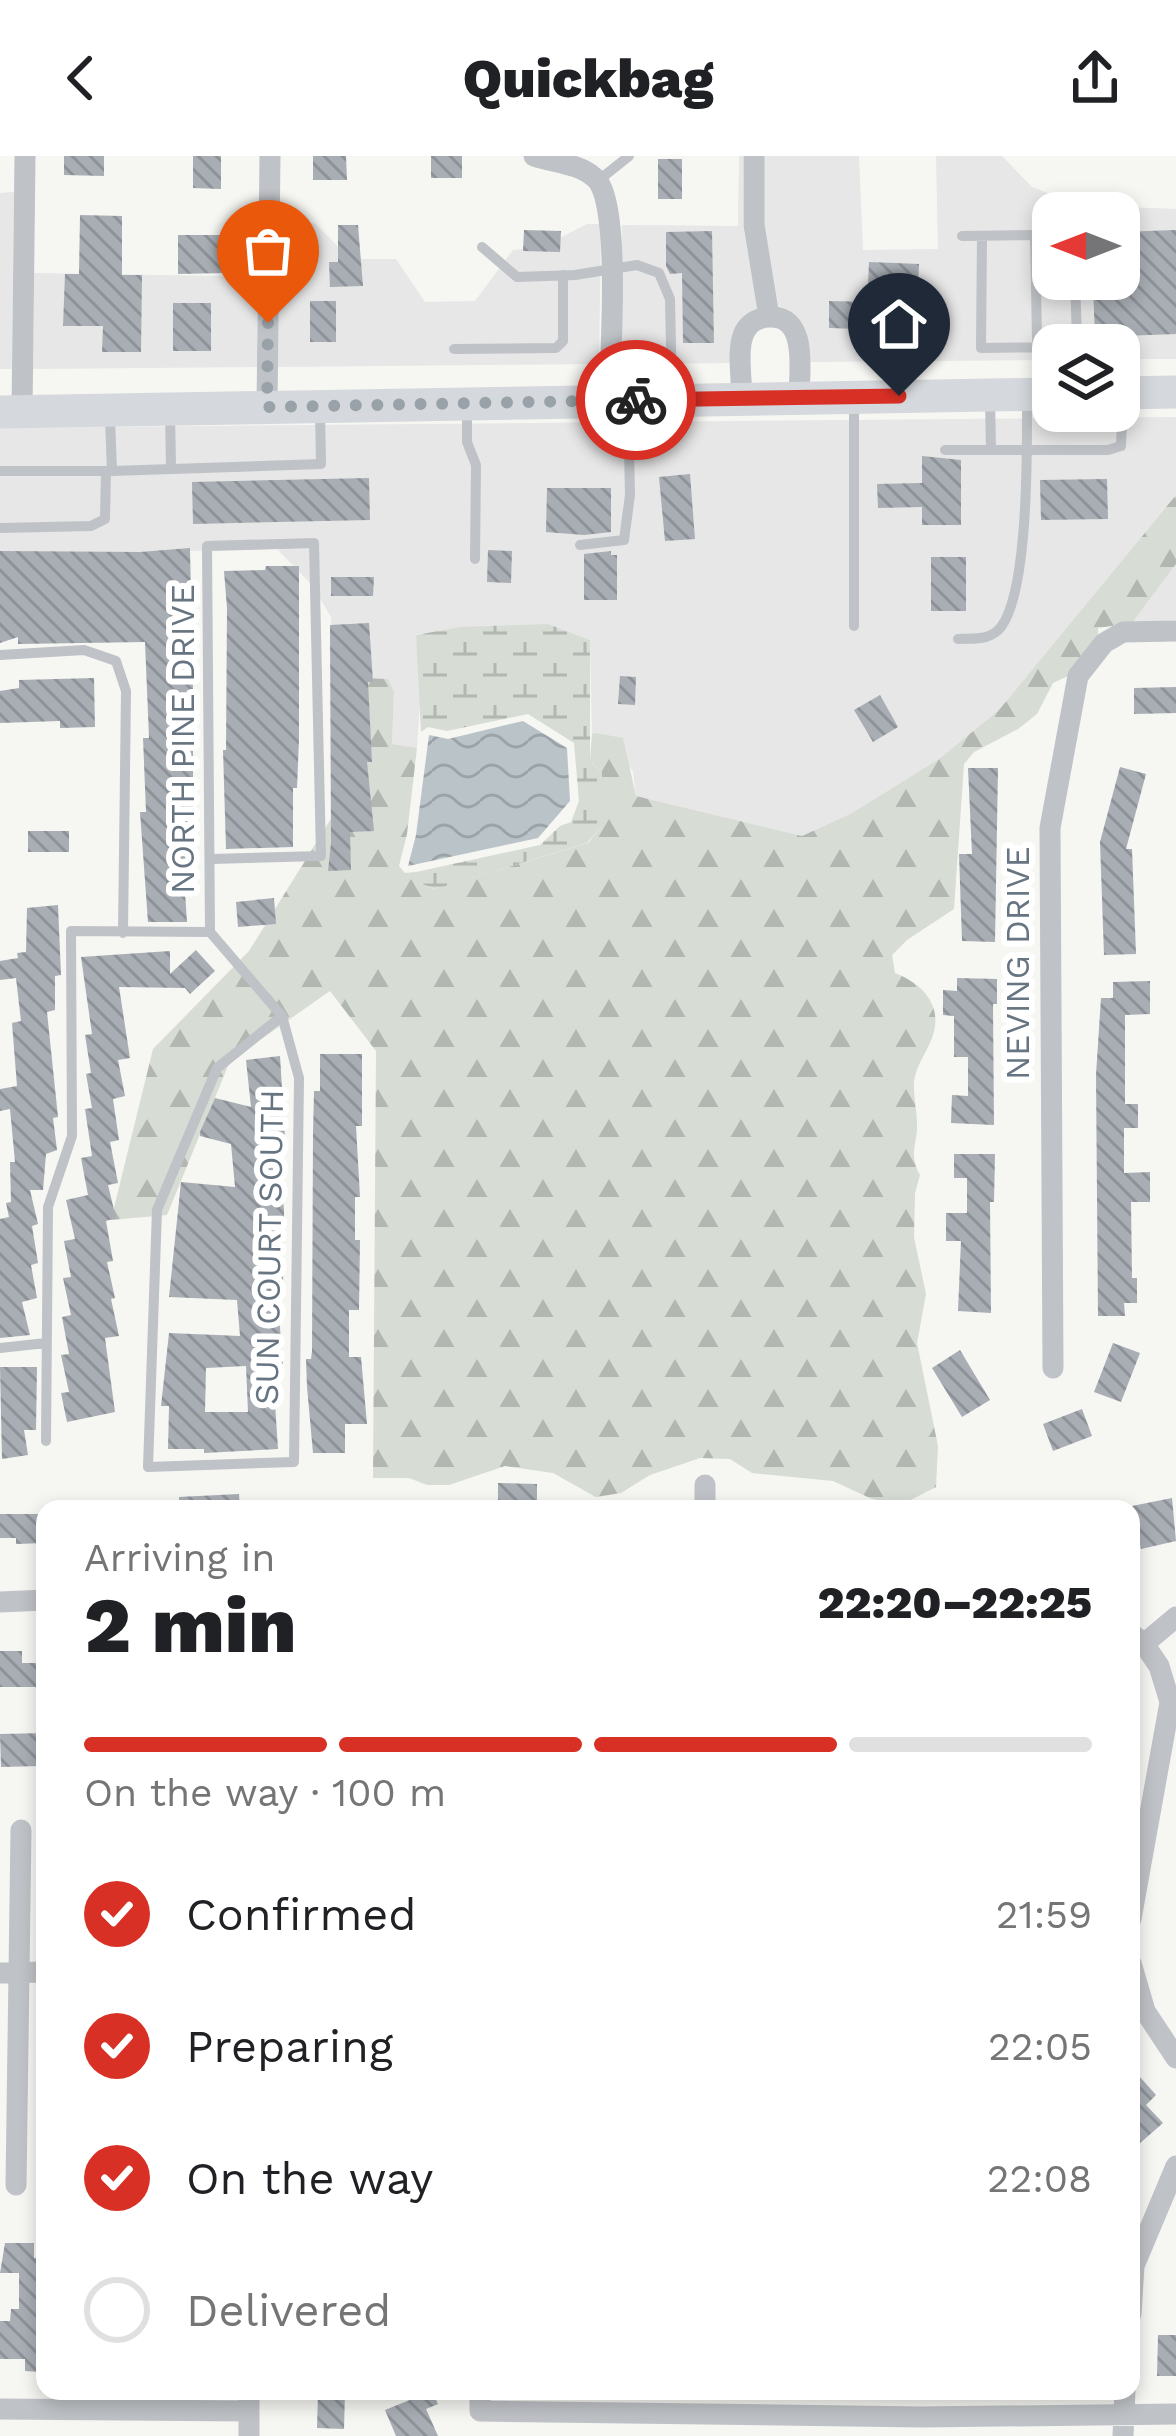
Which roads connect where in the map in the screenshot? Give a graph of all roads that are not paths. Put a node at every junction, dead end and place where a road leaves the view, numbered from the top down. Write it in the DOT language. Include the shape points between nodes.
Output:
graph roads {
  1 [pos="25,156"];
  2 [pos="270,156"];
  3 [pos="534,156"];
  4 [pos="629,156"];
  5 [pos="754,156"];
  6 [pos="598,180"];
  7 [pos="1032,235"];
  8 [pos="962,236"];
  9 [pos="982,236"];
  10 [pos="482,247"];
  11 [pos="610,270"];
  12 [pos="563,275"];
  13 [pos="769,316"];
  14 [pos="1032,347"];
  15 [pos="454,349"];
  16 [pos="1176,392"];
  17 [pos="1140,393"];
  18 [pos="1032,394"];
  19 [pos="990,395"];
  20 [pos="854,397"];
  21 [pos="799,398"];
  22 [pos="742,399"];
  23 [pos="672,400"];
  24 [pos="619,401"];
  25 [pos="467,403"];
  26 [pos="320,406"];
  27 [pos="267,407"];
  28 [pos="170,409"];
  29 [pos="110,410"];
  30 [pos="11,412"];
  31 [pos="1032,430"];
  32 [pos="1121,432"];
  33 [pos="945,450"];
  34 [pos="992,450"];
  35 [pos="1028,450"];
  36 [pos="171,468"];
  37 [pos="109,471"];
  38 [pos="0,472"];
  39 [pos="0,528"];
  40 [pos="580,545"];
  41 [pos="475,559"];
  42 [pos="854,626"];
  43 [pos="1176,632"];
  44 [pos="958,639"];
  45 [pos="0,655"];
  46 [pos="212,859"];
  47 [pos="210,932"];
  48 [pos="123,933"];
  49 [pos="282,1016"];
  50 [pos="46,1343"];
  51 [pos="0,1348"];
  52 [pos="1053,1368"];
  53 [pos="46,1441"];
  54 [pos="705,1485"];
  55 [pos="705,1500"];
  56 [pos="36,1600"];
  57 [pos="0,1602"];
  58 [pos="1176,1617"];
  59 [pos="1140,1637"];
  60 [pos="1140,1641"];
  61 [pos="21,1830"];
  62 [pos="1140,1850"];
  63 [pos="9,1972"];
  64 [pos="1140,1994"];
  65 [pos="1176,2058"];
  66 [pos="1176,2166"];
  67 [pos="16,2185"];
  68 [pos="1140,2254"];
  69 [pos="480,2400"];
  70 [pos="922,2400"];
  71 [pos="249,2401"];
  72 [pos="701,2402"];
  73 [pos="0,2409"];
  74 [pos="1124,2414"];
  75 [pos="1176,2414"];
  76 [pos="922,2417"];
  77 [pos="249,2436"];
  1 -- 30 [label="street"];
  2 -- 27 [label="street"];
  3 -- 6 [label="street"];
  4 -- 6 [label="lane"];
  5 -- 13 [label="street" via="754,225"];
  6 -- 11 [label="street" via="612,230"];
  7 -- 9 [label="lane"];
  8 -- 9 [label="lane"];
  9 -- 14 [label="lane" via="981,348"];
  10 -- 12 [label="lane" via="517,277"];
  11 -- 12 [label="lane"];
  11 -- 23 [label="lane" via="648,266 666,286"];
  11 -- 24 [label="street"];
  12 -- 15 [label="lane" via="563,341 556,348"];
  13 -- 21 [label="street" via="797,335"];
  13 -- 22 [label="street" via="752,322 742,338"];
  16 -- 17 [label="main road"];
  18 -- 19 [label="main road"];
  19 -- 20 [label="main road"];
  19 -- 34 [label="lane"];
  20 -- 21 [label="main road"];
  20 -- 42 [label="lane"];
  21 -- 22 [label="main road"];
  22 -- 23 [label="main road"];
  23 -- 24 [label="main road"];
  24 -- 25 [label="main road"];
  24 -- 40 [label="lane" via="630,495 624,539"];
  25 -- 26 [label="main road"];
  25 -- 41 [label="lane"];
  26 -- 27 [label="main road"];
  26 -- 36 [label="lane" via="321,464"];
  27 -- 28 [label="main road"];
  28 -- 29 [label="main road"];
  28 -- 36 [label="lane"];
  29 -- 30 [label="main road"];
  29 -- 37 [label="lane"];
  31 -- 35 [label="lane"];
  32 -- 35 [label="lane" via="1121,446 1108,450"];
  33 -- 34 [label="lane"];
  34 -- 35 [label="lane"];
  35 -- 44 [label="lane" via="1016,596 989,638"];
  36 -- 37 [label="lane"];
  37 -- 38 [label="lane"];
  37 -- 39 [label="lane" via="105,519"];
  43 -- 52 [label="street, NEVING DRIVE" via="1124,632 1078,676 1050,828"];
  45 -- 48 [label="lane" via="84,650 116,661 126,692"];
  46 -- 46 [label="lane, NORTH PINE DRIVE" via="207,546 314,543 321,856"];
  46 -- 47 [label="lane, NORTH PINE DRIVE"];
  47 -- 48 [label="lane"];
  47 -- 49 [label="lane, SUN COURT SOUTH"];
  48 -- 50 [label="lane" via="71,931 72,1136 48,1207"];
  49 -- 49 [label="lane, SUN COURT SOUTH" via="217,1068 157,1210 148,1467 294,1462 299,1078"];
  50 -- 51 [label="lane"];
  50 -- 53 [label="lane"];
  54 -- 55 [label="street"];
  56 -- 57 [label="street"];
  58 -- 59 [label="street"];
  60 -- 62 [label="street" via="1170,1702"];
  61 -- 63 [label="street"];
  63 -- 67 [label="street"];
  64 -- 65 [label="street"];
  66 -- 68 [label="street"];
  69 -- 72 [label="street" via="480,2411"];
  70 -- 76 [label="street"];
  71 -- 73 [label="street"];
  71 -- 77 [label="street"];
  72 -- 76 [label="street"];
  74 -- 75 [label="street"];
  74 -- 76 [label="street"];
}
